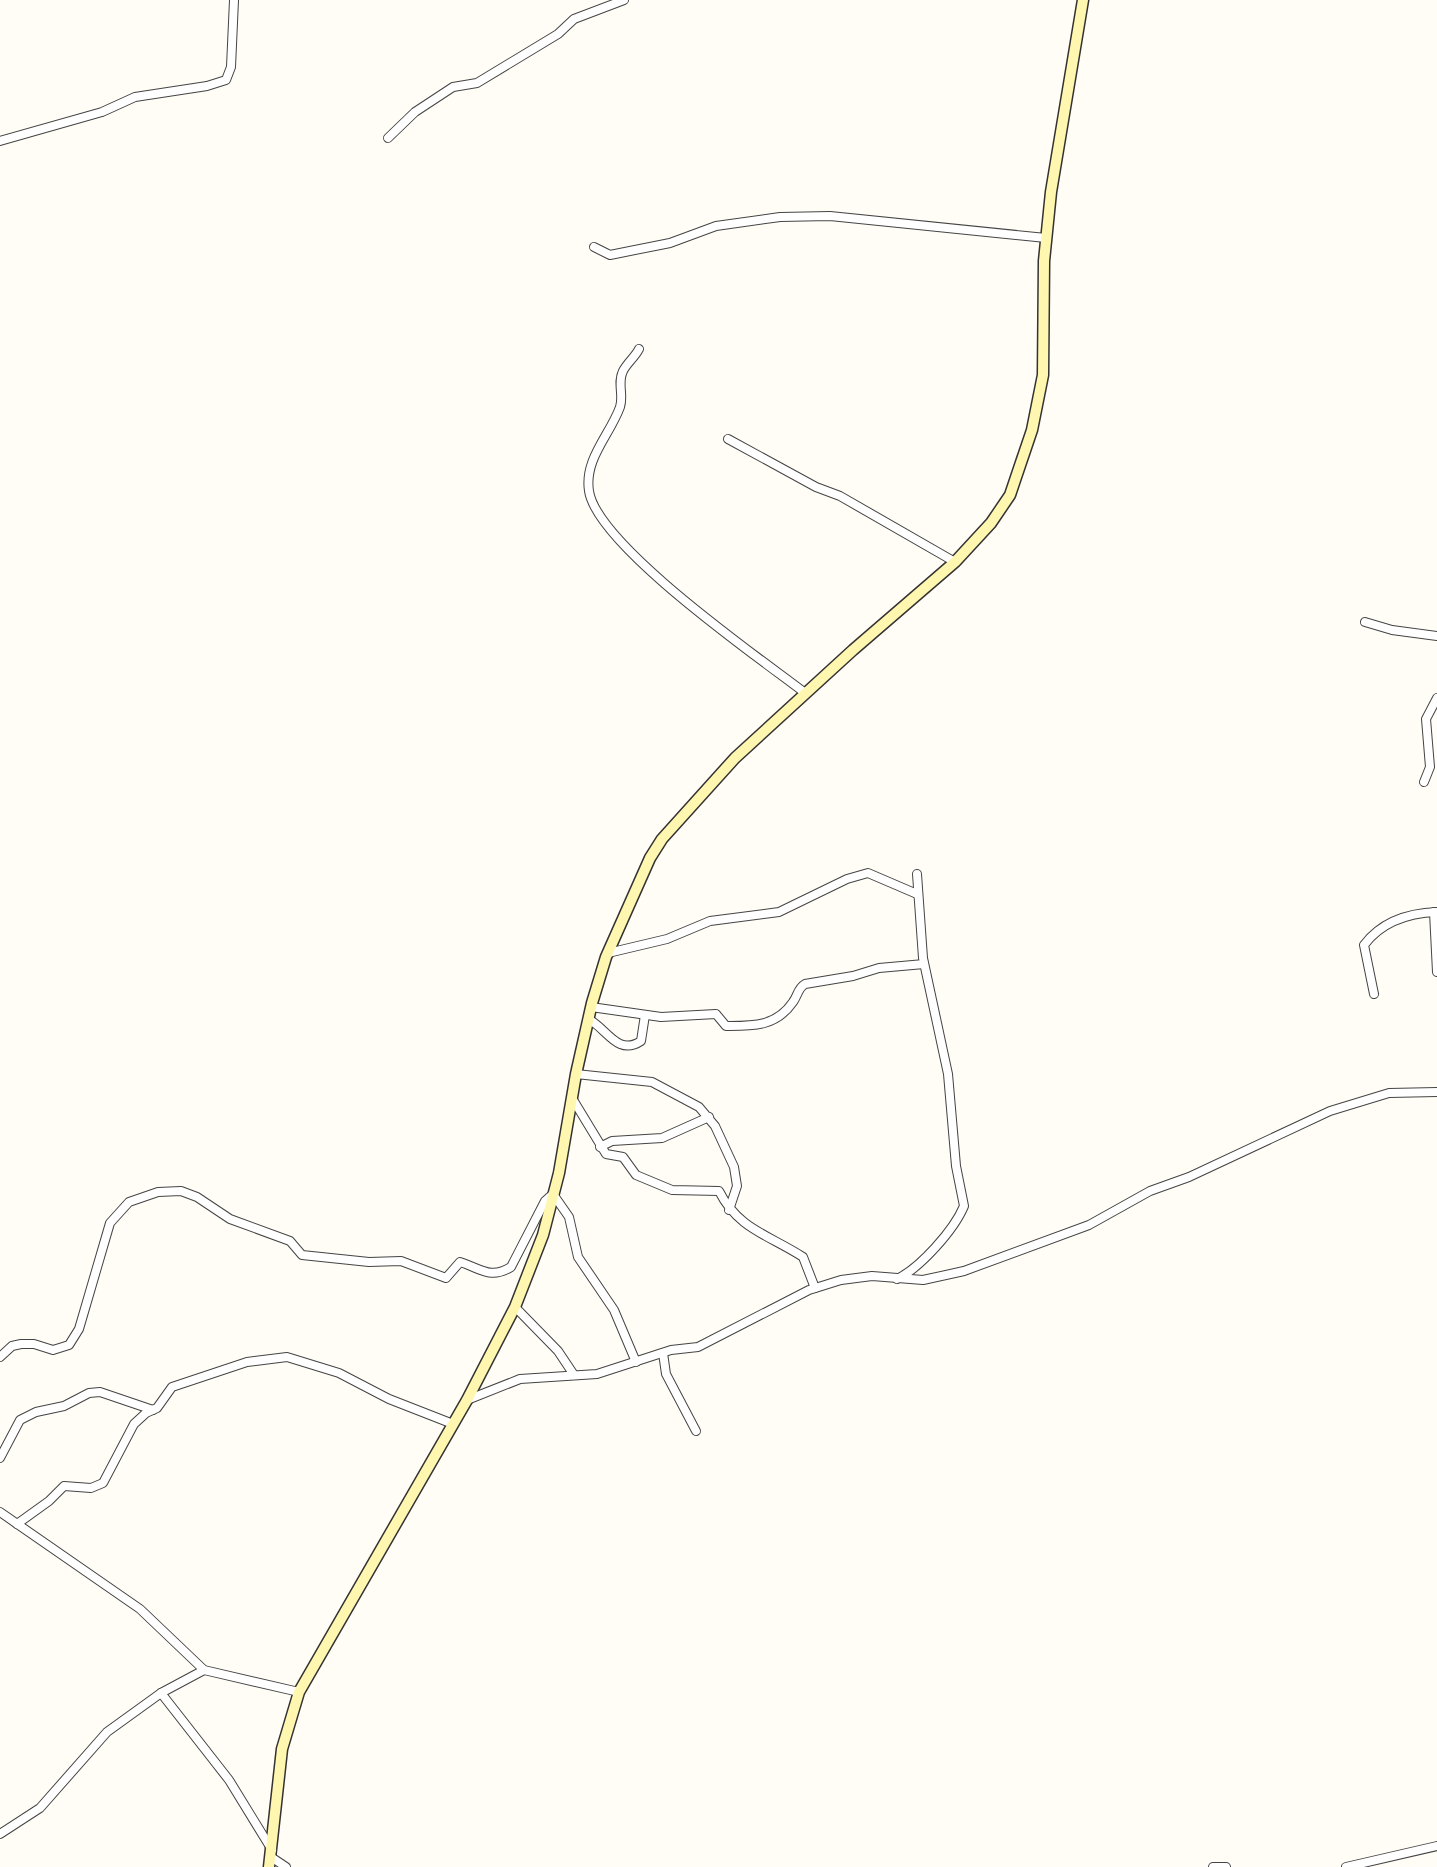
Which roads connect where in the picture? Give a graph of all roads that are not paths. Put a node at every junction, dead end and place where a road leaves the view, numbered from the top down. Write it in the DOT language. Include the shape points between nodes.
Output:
graph roads {
  1 [pos="234,0"];
  2 [pos="624,0"];
  3 [pos="1083,0"];
  4 [pos="388,138"];
  5 [pos="0,141"];
  6 [pos="1046,238"];
  7 [pos="594,247"];
  8 [pos="639,349"];
  9 [pos="728,439"];
  10 [pos="955,562"];
  11 [pos="1365,622"];
  12 [pos="1437,636"];
  13 [pos="805,693"];
  14 [pos="1437,698"];
  15 [pos="1424,782"];
  16 [pos="917,874"];
  17 [pos="917,894"];
  18 [pos="1435,912"];
  19 [pos="608,953"];
  20 [pos="924,964"];
  21 [pos="1437,972"];
  22 [pos="1374,993"];
  23 [pos="591,1007"];
  24 [pos="645,1015"];
  25 [pos="588,1019"];
  26 [pos="576,1074"];
  27 [pos="1437,1092"];
  28 [pos="572,1098"];
  29 [pos="709,1117"];
  30 [pos="600,1147"];
  31 [pos="553,1194"];
  32 [pos="729,1210"];
  33 [pos="897,1279"];
  34 [pos="815,1287"];
  35 [pos="515,1307"];
  36 [pos="663,1353"];
  37 [pos="0,1357"];
  38 [pos="636,1362"];
  39 [pos="574,1375"];
  40 [pos="467,1400"];
  41 [pos="153,1410"];
  42 [pos="453,1424"];
  43 [pos="696,1431"];
  44 [pos="0,1458"];
  45 [pos="0,1512"];
  46 [pos="18,1524"];
  47 [pos="204,1670"];
  48 [pos="299,1692"];
  49 [pos="162,1693"];
  50 [pos="0,1834"];
  51 [pos="1437,1847"];
  52 [pos="271,1858"];
  53 [pos="286,1867"];
  54 [pos="1213,1867"];
  55 [pos="1226,1867"];
  56 [pos="1346,1867"];
  1 -- 5 [label="street" via="231,67 226,80 135,97 102,112"];
  2 -- 4 [label="street" via="574,19 558,34 477,83 453,87 415,112"];
  3 -- 6 [label="street"];
  6 -- 7 [label="street" via="830,216 716,226 670,243 610,255"];
  6 -- 10 [label="street" via="1042,374 1026,451 1010,495"];
  8 -- 13 [label="street" via="623,371 620,407 591,463 588,477 593,507 654,573"];
  9 -- 10 [label="street"];
  10 -- 13 [label="street"];
  11 -- 12 [label="street"];
  13 -- 19 [label="street" via="735,758 662,839"];
  14 -- 15 [label="street" via="1426,719 1430,767"];
  16 -- 17 [label="street"];
  17 -- 19 [label="street" via="869,873 779,912 710,921 667,939"];
  17 -- 20 [label="street"];
  18 -- 21 [label="street"];
  18 -- 22 [label="street" via="1404,915 1370,937 1364,945"];
  19 -- 23 [label="street"];
  20 -- 24 [label="street" via="879,968 805,984 787,1010 762,1026 726,1026 716,1014"];
  20 -- 33 [label="street" via="946,1059 964,1206 915,1269"];
  23 -- 24 [label="street"];
  23 -- 25 [label="street"];
  24 -- 25 [label="street" via="641,1041 632,1045 617,1044"];
  25 -- 26 [label="street"];
  26 -- 28 [label="street"];
  26 -- 29 [label="street" via="652,1083"];
  27 -- 33 [label="street" via="1389,1093 1354,1102 1150,1191 1045,1243 938,1278"];
  28 -- 30 [label="street"];
  28 -- 31 [label="street"];
  29 -- 30 [label="street" via="662,1138 612,1141"];
  29 -- 32 [label="street" via="737,1179"];
  30 -- 32 [label="street" via="606,1154 623,1157 636,1175 673,1190 719,1191"];
  31 -- 35 [label="street" via="543,1235"];
  31 -- 37 [label="street" via="511,1267 485,1274 460,1262 448,1278 401,1261 302,1255 290,1241 230,1219 197,1197 173,1191 142,1196 122,1207 110,1223 79,1329 69,1345 53,1350 21,1344"];
  31 -- 38 [label="street" via="566,1210 578,1257 614,1310"];
  32 -- 34 [label="street" via="751,1229 803,1256"];
  33 -- 34 [label="street" via="857,1277"];
  34 -- 36 [label="street" via="706,1343"];
  35 -- 39 [label="street" via="558,1351"];
  35 -- 40 [label="street"];
  36 -- 38 [label="street"];
  36 -- 43 [label="street" via="666,1374"];
  38 -- 39 [label="street" via="597,1374"];
  39 -- 40 [label="street" via="520,1379"];
  40 -- 42 [label="street"];
  41 -- 42 [label="street" via="172,1387 184,1381 237,1364 287,1357 339,1373"];
  41 -- 44 [label="street" via="100,1392 89,1393 20,1420"];
  41 -- 46 [label="street" via="132,1426 103,1483 91,1488 64,1486"];
  42 -- 48 [label="street"];
  45 -- 46 [label="street"];
  46 -- 47 [label="street" via="140,1609"];
  47 -- 48 [label="street"];
  47 -- 49 [label="street"];
  48 -- 52 [label="street" via="282,1749"];
  49 -- 50 [label="street" via="107,1732 36,1812"];
  49 -- 52 [label="street" via="229,1780"];
  51 -- 56 [label="street"];
  52 -- 53 [label="street"];
  54 -- 55 [label="street"];
}
